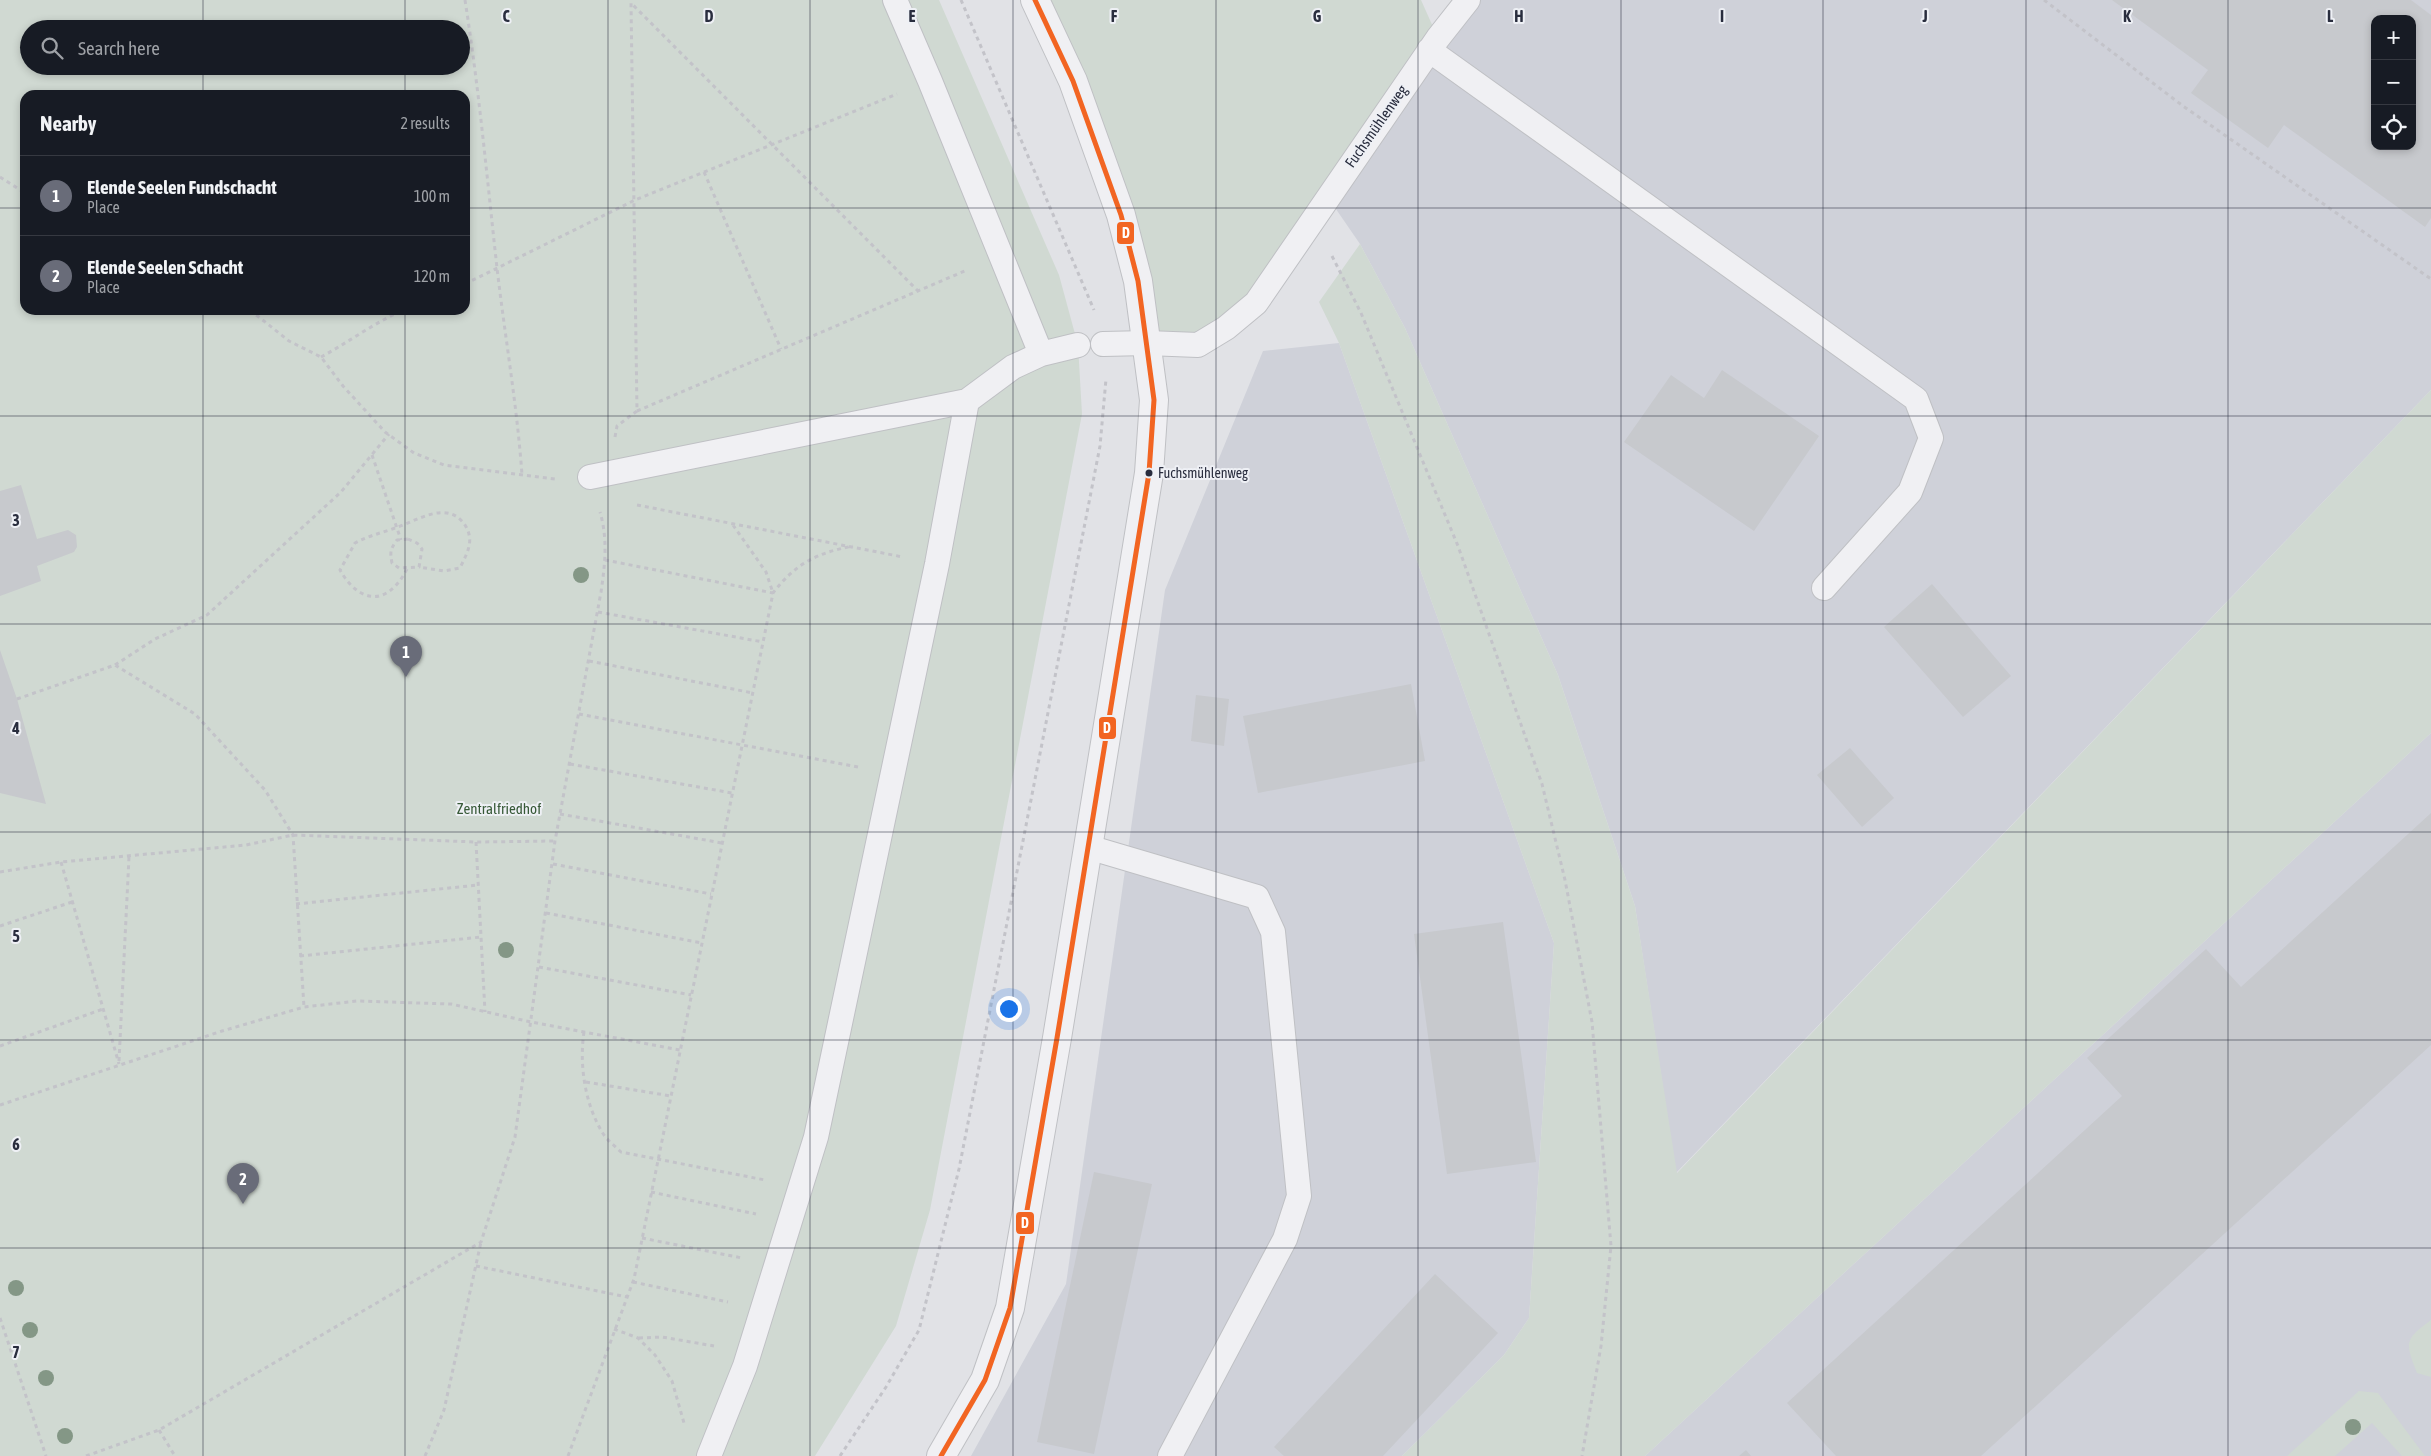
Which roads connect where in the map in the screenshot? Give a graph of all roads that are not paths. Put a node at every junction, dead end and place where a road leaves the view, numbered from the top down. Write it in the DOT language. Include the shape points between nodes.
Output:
graph roads {
  1 [pos="895,0"];
  2 [pos="1035,0"];
  3 [pos="1468,0"];
  4 [pos="1429,50"];
  5 [pos="1147,342"];
  6 [pos="1103,344"];
  7 [pos="1078,346"];
  8 [pos="1041,354"];
  9 [pos="967,400"];
  10 [pos="590,477"];
  11 [pos="1824,588"];
  12 [pos="1088,847"];
  13 [pos="711,1452"];
  14 [pos="941,1456"];
  15 [pos="1170,1456"];
  1 -- 8 [label="lane"];
  2 -- 5 [label="street" via="1073,81 1121,215 1138,281"];
  3 -- 4 [label="lane, Fuchsmühlenweg"];
  4 -- 5 [label="lane, Fuchsmühlenweg" via="1256,303 1198,346"];
  4 -- 11 [label="lane" via="1916,399 1931,438 1910,492"];
  5 -- 6 [label="lane, Fuchsmühlenweg"];
  5 -- 12 [label="street" via="1154,400 1149,473"];
  7 -- 8 [label="lane"];
  8 -- 9 [label="lane" via="1013,367"];
  9 -- 10 [label="lane"];
  9 -- 13 [label="lane" via="937,564 816,1137 750,1352"];
  12 -- 14 [label="street" via="1010,1308 986,1380"];
  12 -- 15 [label="lane" via="1257,897 1273,932 1299,1196 1285,1238"];
}
